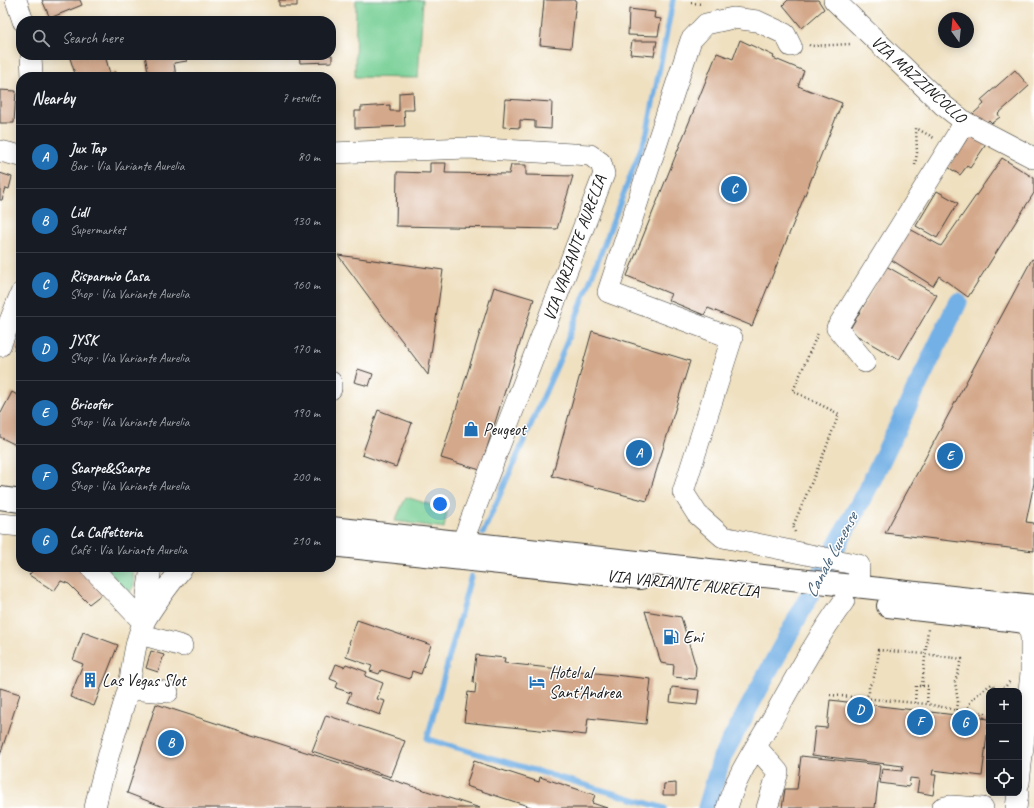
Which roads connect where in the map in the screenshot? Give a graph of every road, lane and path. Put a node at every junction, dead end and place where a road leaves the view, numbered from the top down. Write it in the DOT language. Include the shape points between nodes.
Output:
graph roads {
  1 [pos="16,0"];
  2 [pos="834,0"];
  3 [pos="21,16"];
  4 [pos="791,46"];
  5 [pos="31,60"];
  6 [pos="32,72"];
  7 [pos="964,122"];
  8 [pos="0,151"];
  9 [pos="336,152"];
  10 [pos="16,155"];
  11 [pos="1034,158"];
  12 [pos="16,306"];
  13 [pos="0,346"];
  14 [pos="865,362"];
  15 [pos="0,498"];
  16 [pos="16,500"];
  17 [pos="0,524"];
  18 [pos="16,526"];
  19 [pos="336,529"];
  20 [pos="462,543"];
  21 [pos="336,545"];
  22 [pos="95,572"];
  23 [pos="150,572"];
  24 [pos="179,572"];
  25 [pos="786,586"];
  26 [pos="847,596"];
  27 [pos="1032,617"];
  28 [pos="928,627"];
  29 [pos="142,628"];
  30 [pos="182,646"];
  31 [pos="925,654"];
  32 [pos="1027,674"];
  33 [pos="922,686"];
  34 [pos="128,689"];
  35 [pos="168,692"];
  36 [pos="830,695"];
  37 [pos="865,699"];
  38 [pos="915,703"];
  39 [pos="927,704"];
  40 [pos="957,710"];
  41 [pos="969,712"];
  42 [pos="984,718"];
  43 [pos="756,747"];
  44 [pos="1021,760"];
  45 [pos="1018,796"];
  46 [pos="95,808"];
  47 [pos="727,808"];
  48 [pos="768,808"];
  49 [pos="942,808"];
  50 [pos="983,808"];
  51 [pos="1016,808"];
  1 -- 3 [label="street"];
  2 -- 7 [label="street, VIA MAZZINCOLLO"];
  4 -- 26 [label="street" via="785,34 756,21 733,18 706,24 691,40 608,292 732,338 683,492 697,514 723,537 859,565"];
  5 -- 6 [label="street"];
  7 -- 11 [label="street, VIA MAZZINCOLLO"];
  7 -- 14 [label="street" via="837,328"];
  8 -- 10 [label="street"];
  9 -- 20 [label="street, VIA VARIANTE AURELIA" via="468,148 590,155 601,163 604,174"];
  12 -- 13 [label="street"];
  15 -- 16 [label="main road"];
  17 -- 18 [label="street"];
  19 -- 20 [label="main road, VIA VARIANTE AURELIA"];
  20 -- 25 [label="main road, VIA VARIANTE AURELIA"];
  21 -- 25 [label="main road, VIA VARIANTE AURELIA"];
  22 -- 29 [label="street"];
  23 -- 29 [label="street"];
  24 -- 29 [label="street" via="158,599"];
  25 -- 26 [label="main road, VIA VARIANTE AURELIA"];
  26 -- 27 [label="main road, VIA VARIANTE AURELIA"];
  26 -- 43 [label="street" via="828,622"];
  27 -- 32 [label="street"];
  28 -- 31 [label="path"];
  29 -- 30 [label="street"];
  29 -- 34 [label="street"];
  31 -- 33 [label="path"];
  31 -- 37 [label="path" via="878,650 878,660"];
  31 -- 40 [label="path" via="962,659 955,682"];
  32 -- 41 [label="path" via="997,690 992,684 985,688 968,706"];
  32 -- 44 [label="street"];
  33 -- 38 [label="path" via="916,686"];
  33 -- 39 [label="path" via="928,686"];
  34 -- 35 [label="street"];
  34 -- 46 [label="street"];
  36 -- 37 [label="path"];
  37 -- 38 [label="path"];
  38 -- 39 [label="path"];
  39 -- 40 [label="path"];
  40 -- 41 [label="path"];
  41 -- 42 [label="path" via="985,713"];
  43 -- 47 [label="street" via="740,775"];
  43 -- 48 [label="street" via="778,772"];
  45 -- 51 [label="street"];
  49 -- 50 [label="street"];
}
